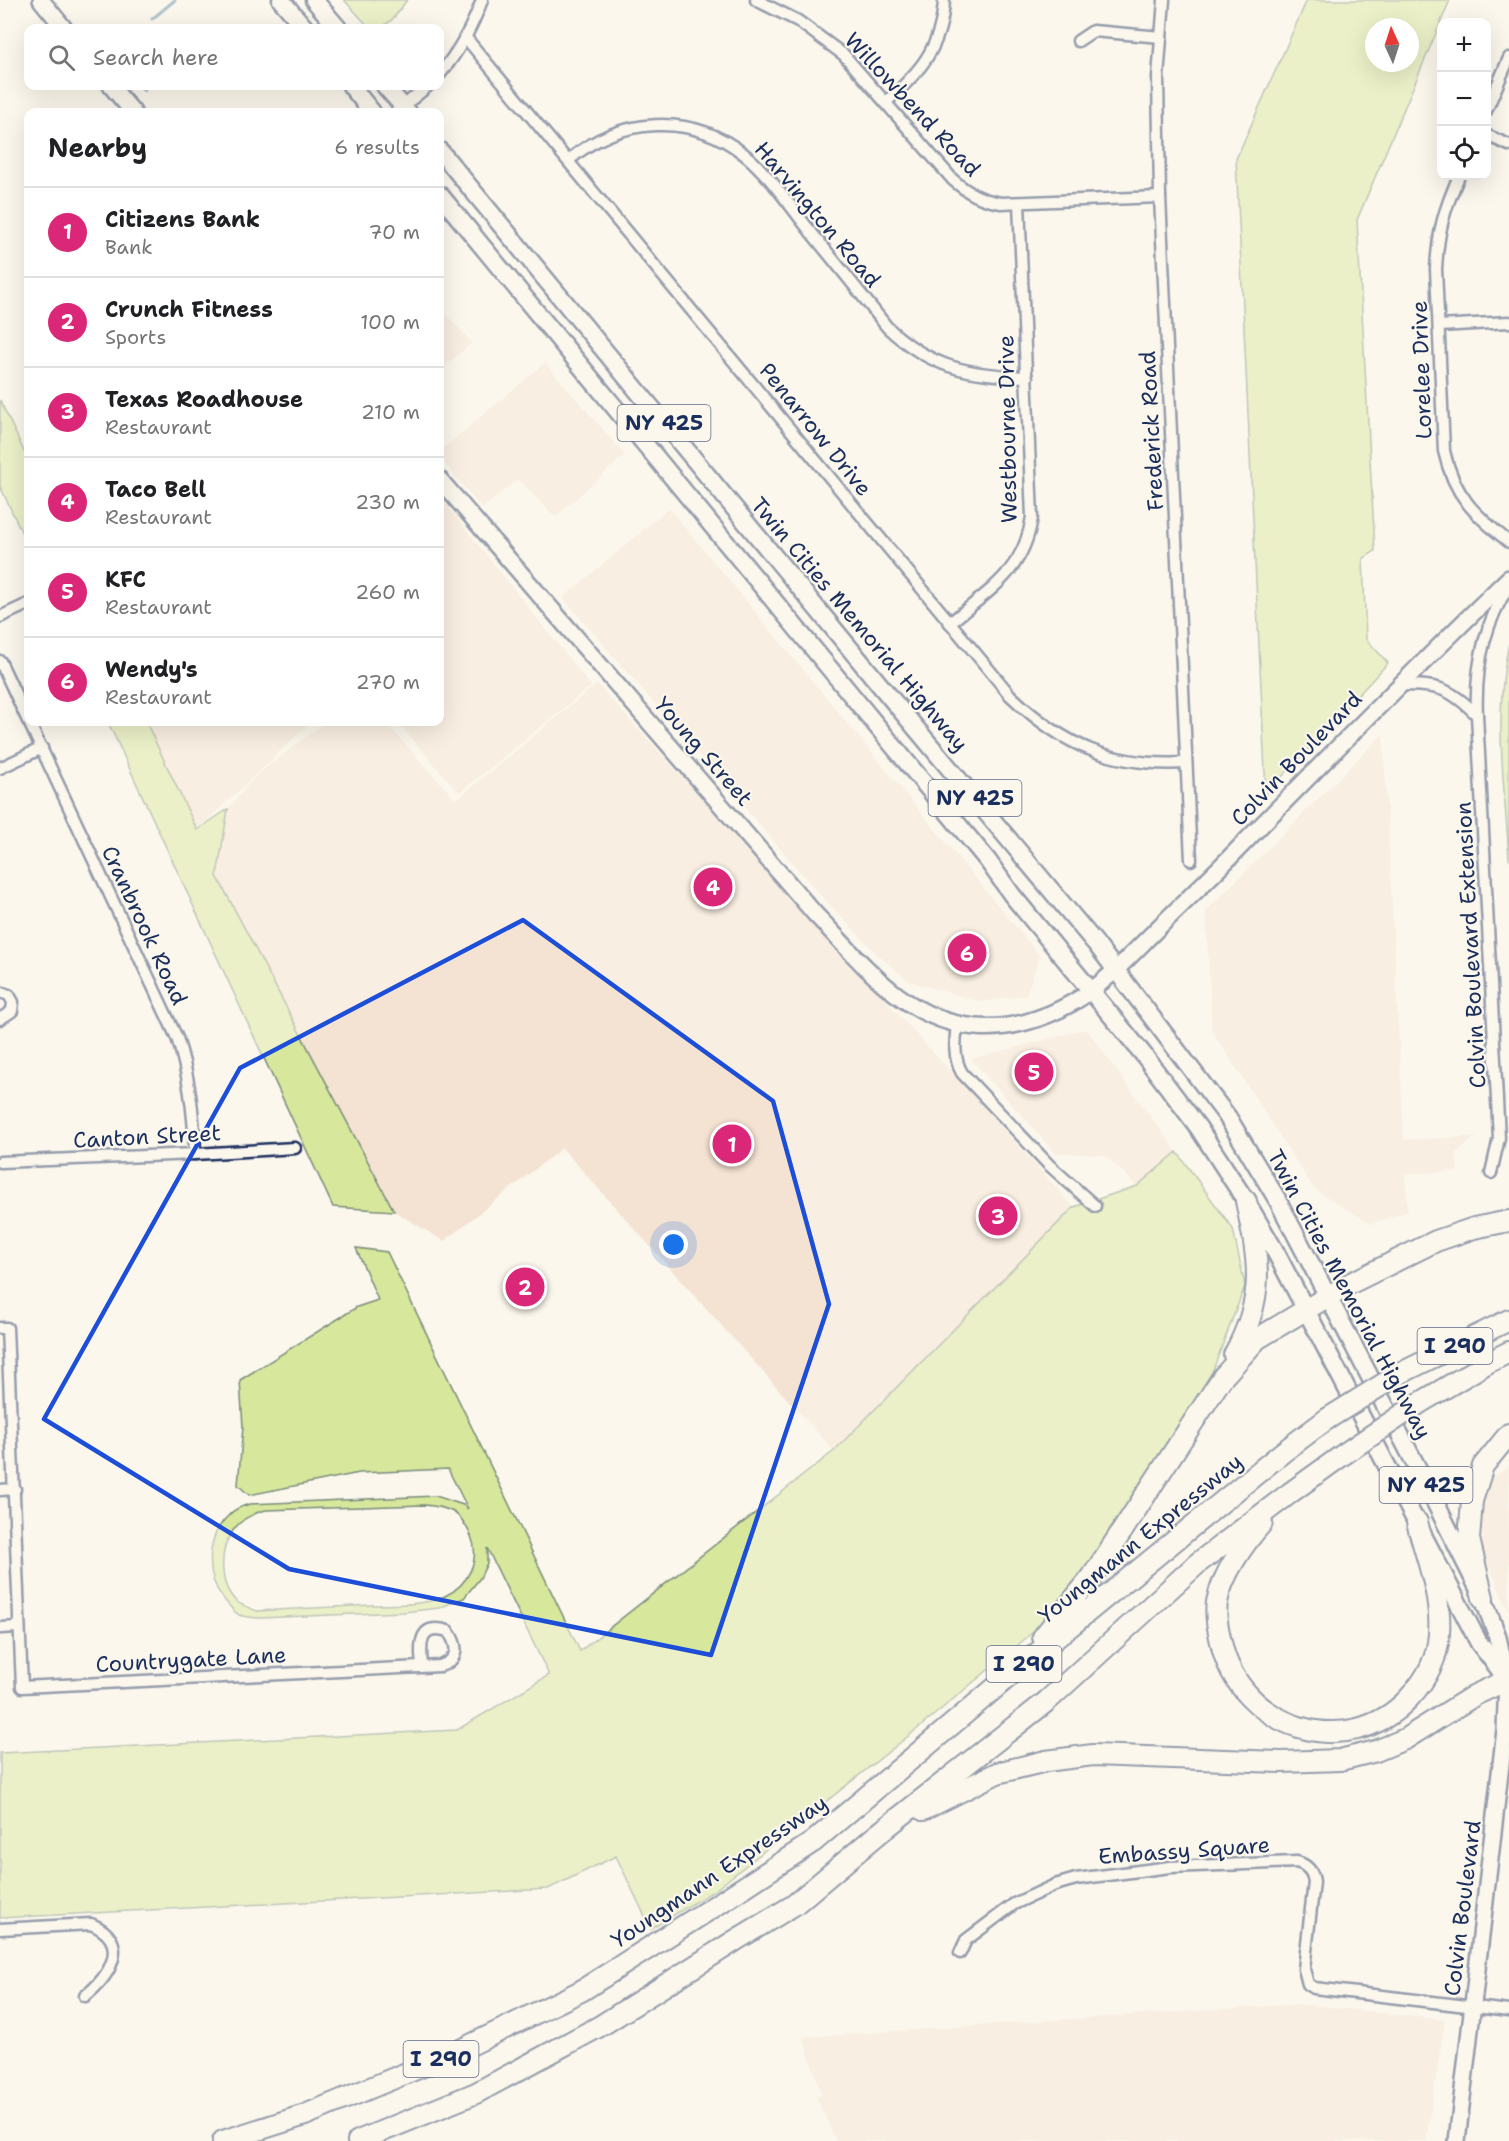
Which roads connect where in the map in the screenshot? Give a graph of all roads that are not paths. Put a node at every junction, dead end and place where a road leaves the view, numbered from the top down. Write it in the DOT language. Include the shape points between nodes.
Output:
graph roads {
  1 [pos="40,0"];
  2 [pos="281,0"];
  3 [pos="314,0"];
  4 [pos="482,0"];
  5 [pos="756,0"];
  6 [pos="944,0"];
  7 [pos="1164,0"];
  8 [pos="61,24"];
  9 [pos="302,24"];
  10 [pos="335,24"];
  11 [pos="1161,37"];
  12 [pos="466,38"];
  13 [pos="1078,41"];
  14 [pos="1509,58"];
  15 [pos="444,68"];
  16 [pos="115,90"];
  17 [pos="354,90"];
  18 [pos="388,90"];
  19 [pos="424,90"];
  20 [pos="1491,99"];
  21 [pos="886,102"];
  22 [pos="130,108"];
  23 [pos="369,108"];
  24 [pos="401,108"];
  25 [pos="404,108"];
  26 [pos="1491,137"];
  27 [pos="1509,145"];
  28 [pos="444,156"];
  29 [pos="568,160"];
  30 [pos="1457,180"];
  31 [pos="1160,197"];
  32 [pos="444,200"];
  33 [pos="1019,203"];
  34 [pos="1509,322"];
  35 [pos="1439,326"];
  36 [pos="1027,377"];
  37 [pos="444,485"];
  38 [pos="1509,543"];
  39 [pos="1509,578"];
  40 [pos="1509,586"];
  41 [pos="24,606"];
  42 [pos="0,616"];
  43 [pos="950,623"];
  44 [pos="0,661"];
  45 [pos="1398,685"];
  46 [pos="24,711"];
  47 [pos="1477,715"];
  48 [pos="31,726"];
  49 [pos="42,748"];
  50 [pos="1186,763"];
  51 [pos="0,768"];
  52 [pos="1191,860"];
  53 [pos="1116,970"];
  54 [pos="1091,990"];
  55 [pos="0,992"];
  56 [pos="0,1019"];
  57 [pos="957,1024"];
  58 [pos="295,1148"];
  59 [pos="195,1154"];
  60 [pos="0,1162"];
  61 [pos="1491,1173"];
  62 [pos="1246,1201"];
  63 [pos="1095,1206"];
  64 [pos="1509,1221"];
  65 [pos="1329,1296"];
  66 [pos="1306,1310"];
  67 [pos="1509,1320"];
  68 [pos="0,1328"];
  69 [pos="1509,1352"];
  70 [pos="1222,1378"];
  71 [pos="1509,1434"];
  72 [pos="15,1489"];
  73 [pos="0,1490"];
  74 [pos="1290,1493"];
  75 [pos="1417,1522"];
  76 [pos="1483,1599"];
  77 [pos="20,1627"];
  78 [pos="0,1628"];
  79 [pos="422,1667"];
  80 [pos="1008,1677"];
  81 [pos="1508,1680"];
  82 [pos="878,1834"];
  83 [pos="0,1929"];
  84 [pos="960,1953"];
  85 [pos="85,1996"];
  86 [pos="1473,2007"];
  87 [pos="1509,2011"];
  88 [pos="223,2141"];
  89 [pos="358,2141"];
  90 [pos="1457,2141"];
  1 -- 8 [label="street"];
  2 -- 9 [label="main road"];
  3 -- 10 [label="main road"];
  4 -- 12 [label="street"];
  5 -- 21 [label="street, Willowbend Road" via="822,37"];
  6 -- 21 [label="street" via="940,27 928,56 915,75"];
  7 -- 11 [label="street, Frederick Road"];
  11 -- 13 [label="street" via="1094,31"];
  11 -- 31 [label="street, Frederick Road"];
  12 -- 15 [label="street"];
  12 -- 29 [label="street, Penarrow Drive"];
  14 -- 20 [label="street"];
  16 -- 22 [label="street"];
  17 -- 23 [label="main road"];
  18 -- 24 [label="main road"];
  19 -- 25 [label="street"];
  21 -- 33 [label="street, Willowbend Road" via="964,189 987,201"];
  26 -- 27 [label="street"];
  28 -- 53 [label="main road, Twin Cities Memorial Highway / NY 425"];
  29 -- 36 [label="street, Harvington Road" via="594,141 628,128 665,124 714,136 758,167 887,327 906,343 931,359 964,371"];
  29 -- 43 [label="street, Penarrow Drive"];
  30 -- 35 [label="street, Lorelee Drive" via="1438,232"];
  31 -- 33 [label="street, Willowbend Road"];
  31 -- 50 [label="street, Frederick Road"];
  32 -- 54 [label="main road, Twin Cities Memorial Highway / NY 425"];
  33 -- 36 [label="street, Westbourne Drive"];
  34 -- 35 [label="street"];
  35 -- 38 [label="street, Lorelee Drive" via="1447,466 1470,508"];
  36 -- 43 [label="street, Westbourne Drive" via="1032,517 1026,544 1010,572"];
  37 -- 57 [label="street, Young Street" via="815,914 890,991 924,1013"];
  39 -- 45 [label="street, Colvin Boulevard"];
  40 -- 47 [label="street, Colvin Boulevard Extension" via="1481,656"];
  41 -- 42 [label="street"];
  43 -- 50 [label="street, Penarrow Drive" via="1028,713 1069,741 1128,761"];
  44 -- 46 [label="street, Cranbrook Road"];
  45 -- 47 [label="street" via="1442,688"];
  45 -- 53 [label="street, Colvin Boulevard"];
  47 -- 61 [label="street, Colvin Boulevard Extension" via="1499,1138"];
  48 -- 49 [label="street, Cranbrook Road"];
  49 -- 51 [label="street"];
  49 -- 59 [label="street, Cranbrook Road" via="177,1038 194,1112"];
  50 -- 52 [label="street, Frederick Road"];
  53 -- 54 [label="street, Young Street"];
  53 -- 65 [label="main road, Twin Cities Memorial Highway / NY 425" via="1227,1116"];
  54 -- 57 [label="street, Young Street" via="1043,1017 1019,1024 994,1028"];
  54 -- 62 [label="main road, Twin Cities Memorial Highway / NY 425" via="1198,1127"];
  55 -- 56 [label="street" via="9,994 13,1002 12,1011"];
  57 -- 63 [label="street" via="955,1054 962,1073 1048,1165"];
  58 -- 59 [label="street, Canton Street"];
  59 -- 60 [label="street, Canton Street"];
  62 -- 66 [label="main road, Twin Cities Memorial Highway / NY 425"];
  62 -- 70 [label="highway" via="1258,1271 1255,1301 1248,1325"];
  64 -- 65 [label="highway" via="1454,1234"];
  65 -- 66 [label="highway"];
  65 -- 76 [label="main road, Twin Cities Memorial Highway / NY 425"];
  66 -- 70 [label="highway" via="1257,1338"];
  66 -- 75 [label="main road, Twin Cities Memorial Highway / NY 425"];
  67 -- 80 [label="highway, Youngmann Expressway / I 290, bridge" via="1401,1373 1327,1419"];
  68 -- 72 [label="street" via="7,1328"];
  69 -- 74 [label="highway, I 290, bridge" via="1418,1404"];
  70 -- 80 [label="highway" via="1092,1577"];
  71 -- 76 [label="highway" via="1483,1466 1472,1501 1469,1539"];
  72 -- 73 [label="street"];
  72 -- 77 [label="street"];
  74 -- 75 [label="highway" via="1257,1529 1229,1569 1216,1617 1227,1663 1245,1693 1279,1719 1311,1730 1353,1730 1372,1724 1404,1704 1428,1673 1436,1655 1439,1628 1435,1590"];
  74 -- 82 [label="highway, I 290" via="1198,1563 1047,1701"];
  75 -- 81 [label="main road, Twin Cities Memorial Highway" via="1479,1643"];
  76 -- 81 [label="main road, Twin Cities Memorial Highway / NY 425"];
  77 -- 78 [label="street"];
  77 -- 79 [label="street, Countrygate Lane" via="22,1687"];
  80 -- 88 [label="highway, Youngmann Expressway / I 290" via="813,1842 581,1991 450,2055 305,2115"];
  81 -- 82 [label="highway" via="1474,1695 1405,1739 1340,1760 1281,1762 1093,1755 1046,1761 997,1773"];
  81 -- 86 [label="street, Colvin Boulevard"];
  82 -- 89 [label="highway, I 290" via="794,1905 602,2025 476,2092"];
  83 -- 85 [label="street" via="91,1924 104,1930 114,1956 110,1970"];
  84 -- 86 [label="street, Embassy Square" via="966,1940 1014,1904 1076,1879 1176,1866 1297,1862 1314,1876 1304,1974 1308,1984 1314,1988"];
  86 -- 87 [label="street"];
  86 -- 90 [label="street, Colvin Boulevard"];
}
